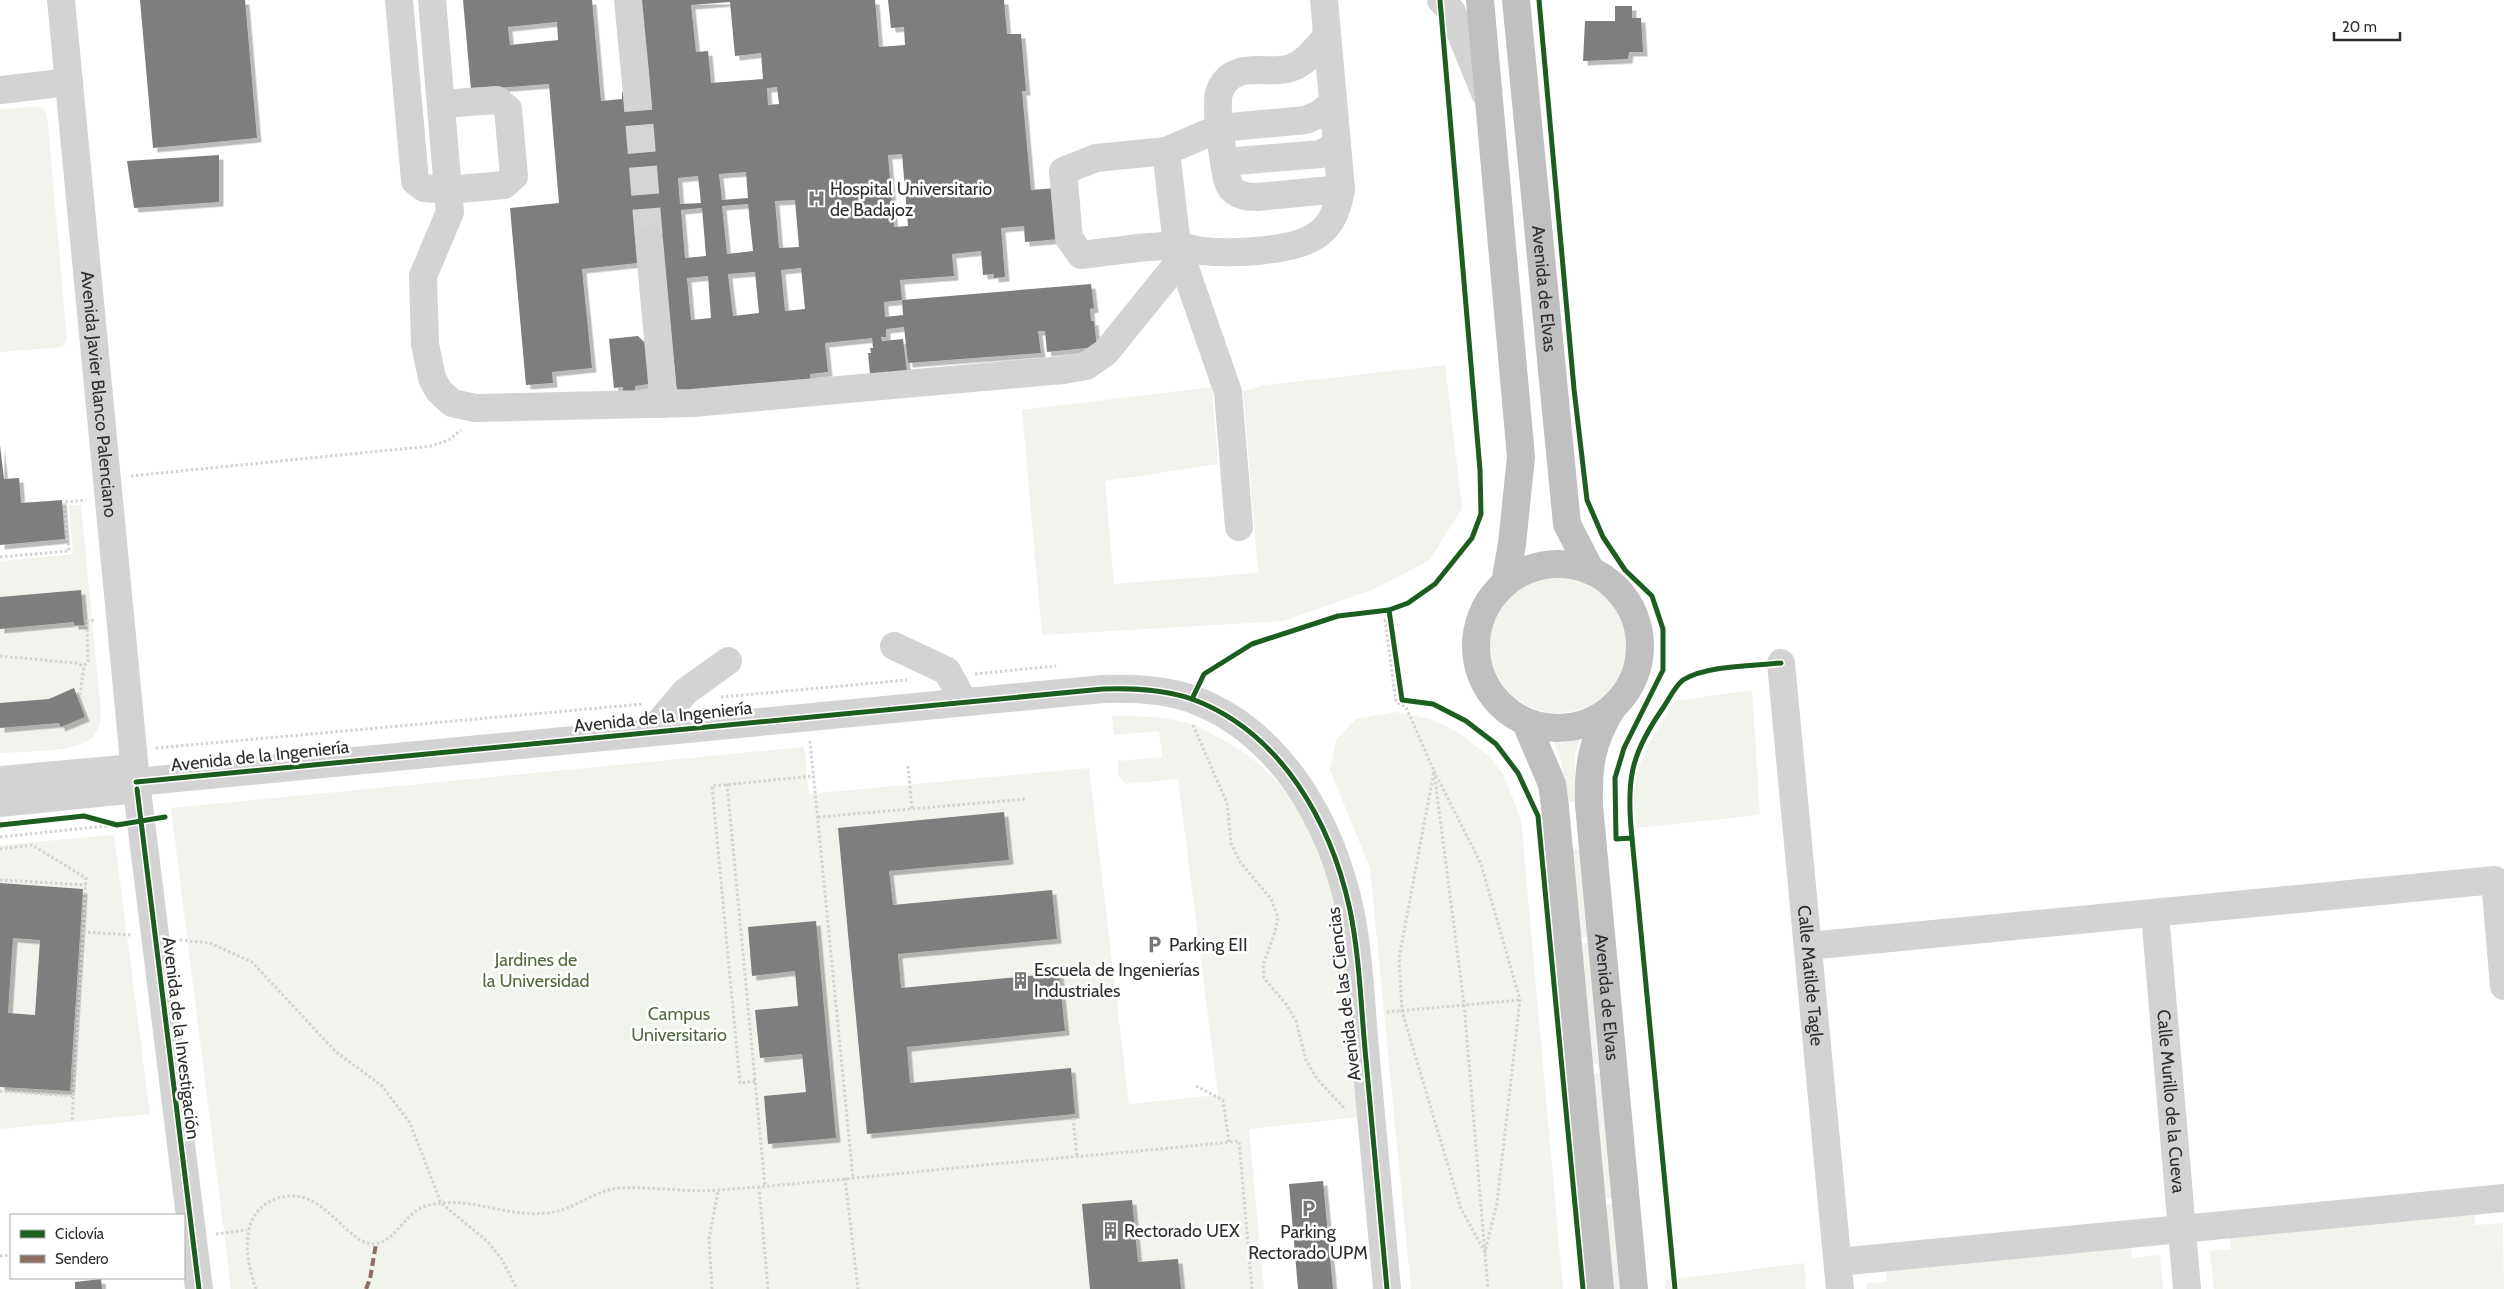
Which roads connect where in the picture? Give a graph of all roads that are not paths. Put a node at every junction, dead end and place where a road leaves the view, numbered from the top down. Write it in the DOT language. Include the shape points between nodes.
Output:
graph roads {
  1 [pos="61,0"];
  2 [pos="399,0"];
  3 [pos="432,0"];
  4 [pos="628,0"];
  5 [pos="1324,0"];
  6 [pos="1441,0"];
  7 [pos="1480,0"];
  8 [pos="1516,0"];
  9 [pos="1327,36"];
  10 [pos="69,82"];
  11 [pos="636,82"];
  12 [pos="0,90"];
  13 [pos="1489,102"];
  14 [pos="1333,103"];
  15 [pos="441,104"];
  16 [pos="1220,128"];
  17 [pos="1337,144"];
  18 [pos="1166,151"];
  19 [pos="1224,162"];
  20 [pos="1341,189"];
  21 [pos="448,190"];
  22 [pos="649,240"];
  23 [pos="1177,246"];
  24 [pos="664,404"];
  25 [pos="1238,527"];
  26 [pos="1591,571"];
  27 [pos="1505,583"];
  28 [pos="894,646"];
  29 [pos="728,661"];
  30 [pos="1781,663"];
  31 [pos="1192,699"];
  32 [pos="964,702"];
  33 [pos="1611,710"];
  34 [pos="1526,722"];
  35 [pos="651,732"];
  36 [pos="0,780"];
  37 [pos="136,780"];
  38 [pos="0,802"];
  39 [pos="2155,914"];
  40 [pos="1808,946"];
  41 [pos="2504,986"];
  42 [pos="2504,1198"];
  43 [pos="2181,1229"];
  44 [pos="1838,1262"];
  45 [pos="199,1289"];
  46 [pos="1387,1289"];
  47 [pos="1600,1289"];
  48 [pos="1634,1289"];
  49 [pos="1840,1289"];
  50 [pos="2187,1289"];
  1 -- 10 [label="street, Avenida Javier Blanco Palenciano"];
  2 -- 21 [label="street" via="415,181 424,188"];
  3 -- 15 [label="street"];
  4 -- 11 [label="street"];
  5 -- 9 [label="street"];
  6 -- 13 [label="street, Avenida de Elvas" via="1452,12"];
  7 -- 13 [label="highway, Avenida de Elvas"];
  8 -- 26 [label="highway, Avenida de Elvas" via="1567,524"];
  9 -- 14 [label="street"];
  9 -- 16 [label="street" via="1308,58 1292,68 1240,72 1226,80 1219,94"];
  10 -- 12 [label="street"];
  10 -- 37 [label="street, Avenida Javier Blanco Palenciano"];
  13 -- 27 [label="highway, Avenida de Elvas" via="1521,457"];
  14 -- 16 [label="street" via="1306,120"];
  14 -- 17 [label="street"];
  15 -- 21 [label="street"];
  15 -- 21 [label="street" via="497,100 508,109 514,176 504,185"];
  16 -- 18 [label="street"];
  16 -- 19 [label="street"];
  17 -- 19 [label="street" via="1321,154"];
  17 -- 20 [label="street"];
  18 -- 23 [label="street"];
  18 -- 23 [label="street" via="1096,158 1063,171 1069,238 1081,255"];
  19 -- 20 [label="street" via="1227,183 1236,194 1246,197"];
  20 -- 23 [label="street" via="1333,217 1317,235 1306,240 1277,247 1227,252"];
  21 -- 24 [label="street" via="450,212 423,276 425,344 432,378 439,391 452,403 475,408"];
  22 -- 24 [label="street"];
  23 -- 24 [label="street" via="1174,268 1106,352 1086,366"];
  23 -- 25 [label="street" via="1228,392"];
  26 -- 27 [label="highway" via="1562,564 1543,565 1526,570"];
  26 -- 33 [label="highway" via="1617,588 1629,605 1640,638 1636,672 1623,697"];
  27 -- 34 [label="highway" via="1482,614 1477,631 1476,659 1481,675 1496,700 1513,716"];
  28 -- 32 [label="street" via="947,672"];
  29 -- 35 [label="street" via="685,692"];
  30 -- 40 [label="street, Calle Matilde Tagle"];
  31 -- 32 [label="street, Avenida de la Ingeniería" via="1155,690 1125,688"];
  31 -- 46 [label="street, Avenida de las Ciencias" via="1224,714 1254,735 1293,777 1328,836 1346,895 1354,936"];
  32 -- 35 [label="street, Avenida de la Ingeniería"];
  33 -- 34 [label="highway" via="1592,722 1570,728 1548,728"];
  33 -- 48 [label="highway, Avenida de Elvas" via="1598,730 1592,748 1589,805"];
  34 -- 47 [label="highway, Avenida de Elvas" via="1552,784"];
  35 -- 37 [label="street, Avenida de la Ingeniería"];
  36 -- 37 [label="street"];
  37 -- 38 [label="street"];
  37 -- 45 [label="street, Avenida de la Investigación" via="129,823 155,937"];
  39 -- 40 [label="street"];
  39 -- 41 [label="street" via="2494,880"];
  39 -- 43 [label="street, Calle Murillo de la Cueva"];
  40 -- 44 [label="street, Calle Matilde Tagle"];
  42 -- 43 [label="street"];
  43 -- 44 [label="street"];
  43 -- 50 [label="street, Calle Murillo de la Cueva"];
  44 -- 49 [label="street, Calle Matilde Tagle"];
}
